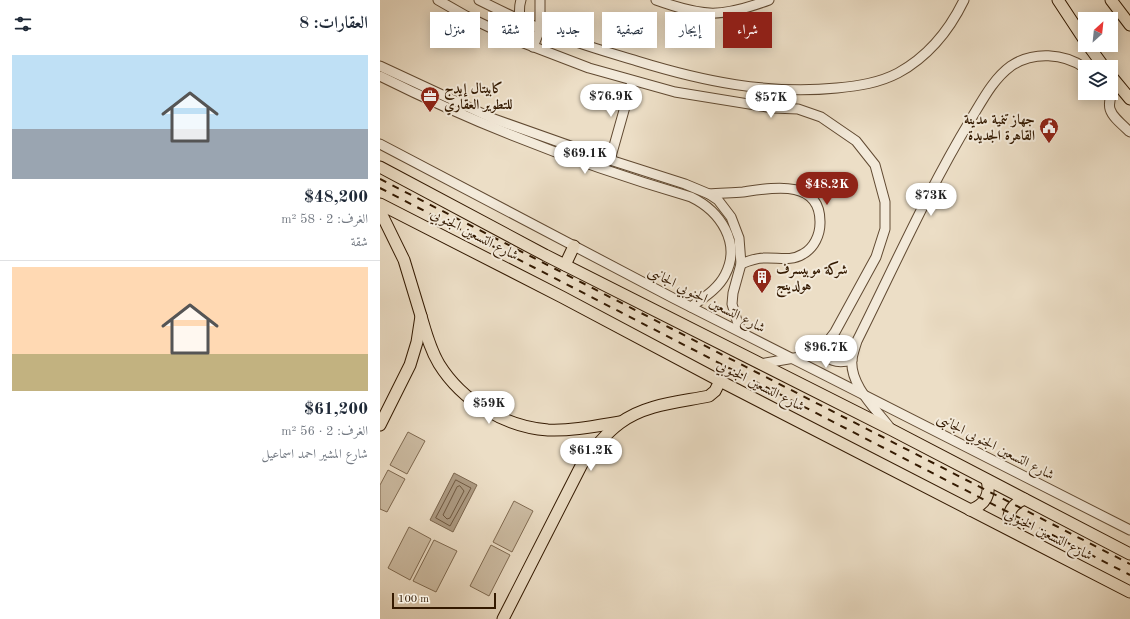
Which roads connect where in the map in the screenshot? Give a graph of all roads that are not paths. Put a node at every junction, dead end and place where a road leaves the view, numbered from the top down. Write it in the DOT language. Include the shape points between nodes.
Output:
graph roads {
  1 [pos="438,0"];
  2 [pos="479,0"];
  3 [pos="521,0"];
  4 [pos="540,0"];
  5 [pos="656,0"];
  6 [pos="769,0"];
  7 [pos="964,0"];
  8 [pos="1058,0"];
  9 [pos="1111,0"];
  10 [pos="504,12"];
  11 [pos="519,12"];
  12 [pos="1130,24"];
  13 [pos="534,26"];
  14 [pos="488,27"];
  15 [pos="540,29"];
  16 [pos="1078,30"];
  17 [pos="534,44"];
  18 [pos="534,47"];
  19 [pos="1078,63"];
  20 [pos="380,66"];
  21 [pos="380,76"];
  22 [pos="632,82"];
  23 [pos="1118,85"];
  24 [pos="798,91"];
  25 [pos="1130,99"];
  26 [pos="1109,100"];
  27 [pos="798,109"];
  28 [pos="494,119"];
  29 [pos="490,128"];
  30 [pos="1130,132"];
  31 [pos="380,144"];
  32 [pos="610,160"];
  33 [pos="380,167"];
  34 [pos="648,172"];
  35 [pos="645,184"];
  36 [pos="709,194"];
  37 [pos="380,204"];
  38 [pos="380,211"];
  39 [pos="574,246"];
  40 [pos="741,264"];
  41 [pos="565,265"];
  42 [pos="691,307"];
  43 [pos="421,316"];
  44 [pos="743,333"];
  45 [pos="417,342"];
  46 [pos="429,342"];
  47 [pos="824,345"];
  48 [pos="792,359"];
  49 [pos="852,360"];
  50 [pos="760,364"];
  51 [pos="720,381"];
  52 [pos="866,396"];
  53 [pos="620,422"];
  54 [pos="380,425"];
  55 [pos="597,427"];
  56 [pos="892,430"];
  57 [pos="600,442"];
  58 [pos="987,480"];
  59 [pos="1024,499"];
  60 [pos="970,510"];
  61 [pos="1130,530"];
  62 [pos="1013,532"];
  63 [pos="1130,554"];
  64 [pos="1130,592"];
  65 [pos="503,619"];
  1 -- 14 [label="street"];
  2 -- 10 [label="street"];
  3 -- 11 [label="street"];
  4 -- 15 [label="street"];
  5 -- 6 [label="street" via="710,14 727,13"];
  7 -- 24 [label="street" via="942,37 923,56 897,73 860,86"];
  8 -- 16 [label="main road"];
  9 -- 12 [label="main road"];
  13 -- 15 [label="street"];
  15 -- 17 [label="street"];
  15 -- 24 [label="street" via="594,48 687,75 745,87"];
  18 -- 22 [label="street"];
  19 -- 49 [label="street" via="1064,57 1039,56 1020,61 1000,76 959,140 857,341"];
  20 -- 28 [label="street"];
  21 -- 29 [label="street"];
  22 -- 27 [label="street" via="689,95 773,108"];
  22 -- 32 [label="street"];
  23 -- 25 [label="main road"];
  24 -- 27 [label="street"];
  26 -- 30 [label="street" via="1112,113"];
  27 -- 47 [label="street" via="821,117 856,141 875,165 885,202 885,229 876,257 835,332"];
  28 -- 29 [label="street"];
  28 -- 32 [label="street"];
  29 -- 35 [label="street"];
  31 -- 39 [label="street, شارع التسعين الجنوبي الجانبى"];
  32 -- 34 [label="street"];
  33 -- 41 [label="main road, شارع التسعين الجنوبي"];
  34 -- 35 [label="street"];
  34 -- 36 [label="street"];
  35 -- 42 [label="street" via="705,203 716,213 729,238 731,251 725,276"];
  36 -- 40 [label="street" via="724,208 736,227"];
  36 -- 40 [label="street" via="791,188 807,195 817,208 820,218 818,234 807,252 789,259 759,258"];
  37 -- 51 [label="main road, شارع التسعين الجنوبي"];
  38 -- 43 [label="main road" via="404,260"];
  39 -- 41 [label="main road"];
  39 -- 42 [label="street, شارع التسعين الجنوبي الجانبى"];
  40 -- 44 [label="street" via="732,304"];
  41 -- 50 [label="main road, شارع التسعين الجنوبي"];
  42 -- 44 [label="street, شارع التسعين الجنوبي الجانبى"];
  43 -- 45 [label="main road"];
  43 -- 46 [label="main road"];
  44 -- 48 [label="street, شارع التسعين الجنوبي الجانبى"];
  45 -- 46 [label="main road" via="423,339"];
  45 -- 54 [label="main road" via="410,365"];
  46 -- 55 [label="main road" via="440,365 451,380 478,405 499,417 528,427 547,430"];
  47 -- 48 [label="street"];
  47 -- 49 [label="street" via="827,357 832,361 838,363"];
  48 -- 50 [label="street"];
  48 -- 52 [label="street, شارع التسعين الجنوبي الجانبى"];
  49 -- 52 [label="street" via="856,378"];
  50 -- 56 [label="main road, شارع التسعين الجنوبي"];
  51 -- 53 [label="main road" via="709,396 656,407"];
  51 -- 60 [label="main road, شارع التسعين الجنوبي"];
  52 -- 56 [label="street"];
  52 -- 61 [label="street, شارع التسعين الجنوبي الجانبى"];
  53 -- 55 [label="main road"];
  53 -- 57 [label="main road"];
  55 -- 57 [label="main road" via="601,433"];
  56 -- 58 [label="main road, شارع التسعين الجنوبي"];
  57 -- 65 [label="main road" via="582,464"];
  58 -- 59 [label="main road, شارع التسعين الجنوبي"];
  58 -- 60 [label="main road" via="988,496 978,507"];
  59 -- 62 [label="main road" via="1016,502 1008,516"];
  59 -- 63 [label="main road, شارع التسعين الجنوبي"];
  60 -- 62 [label="main road, شارع التسعين الجنوبي"];
  62 -- 64 [label="main road, شارع التسعين الجنوبي"];
}
